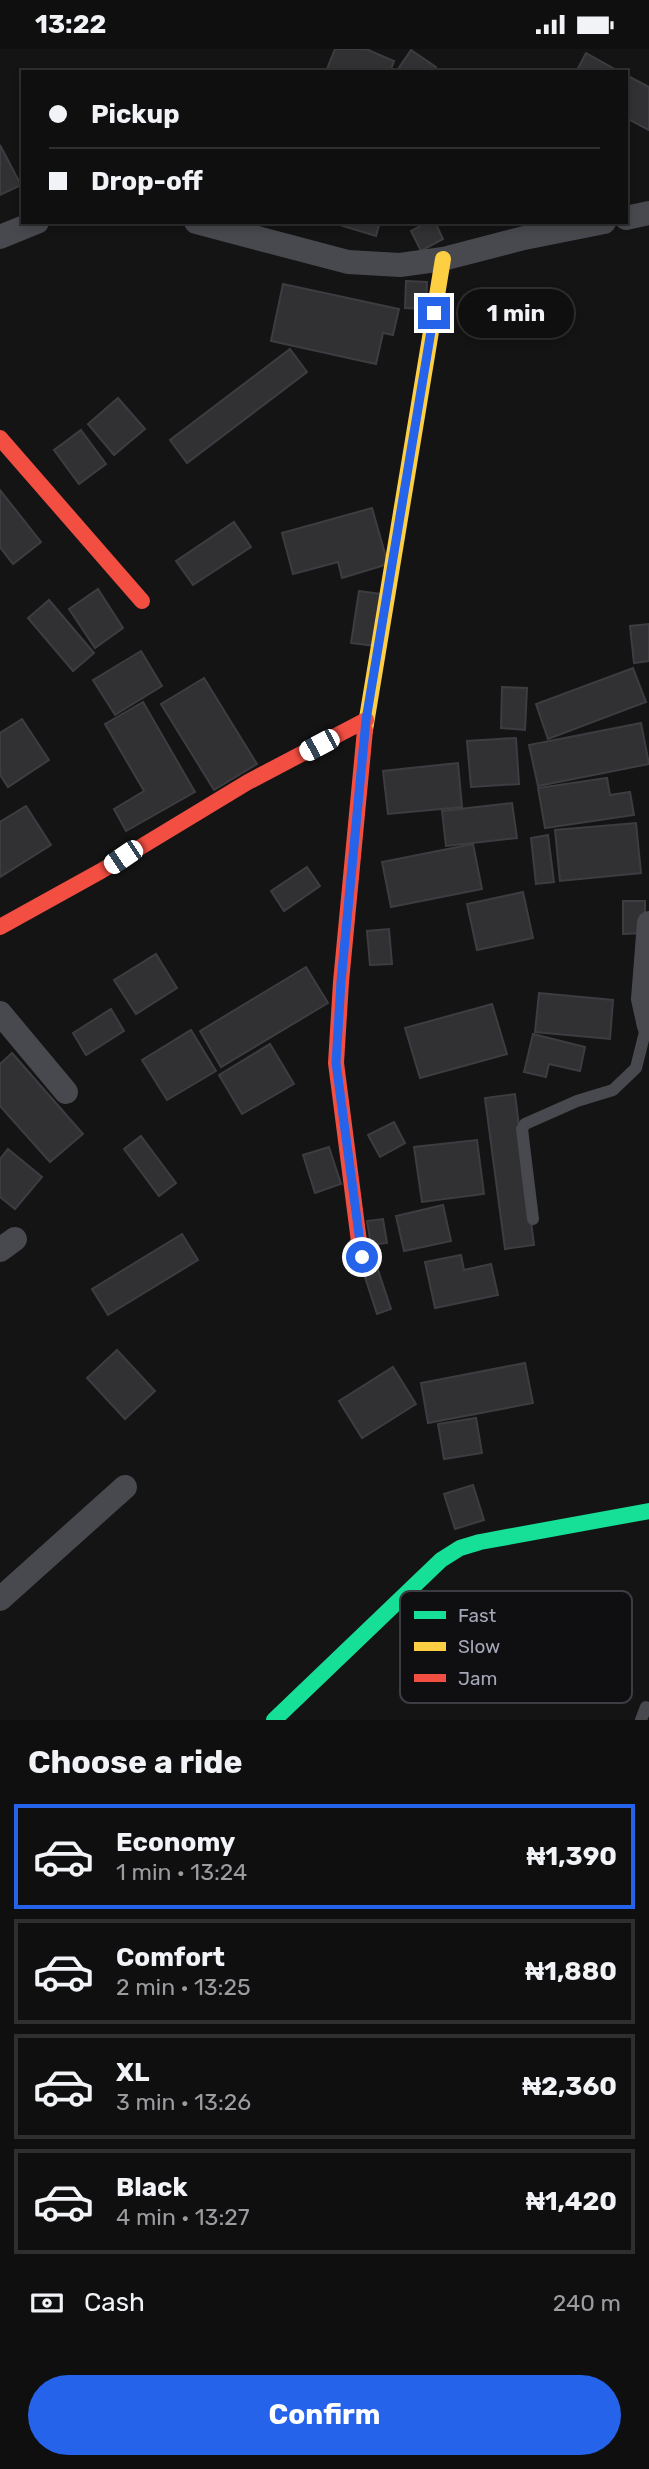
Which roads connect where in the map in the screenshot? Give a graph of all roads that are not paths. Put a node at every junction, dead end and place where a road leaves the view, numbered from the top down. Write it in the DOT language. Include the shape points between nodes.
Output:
graph roads {
  1 [pos="649,213"];
  2 [pos="628,218"];
  3 [pos="32,224"];
  4 [pos="204,224"];
  5 [pos="594,224"];
  6 [pos="0,237"];
  7 [pos="443,258"];
  8 [pos="0,438"];
  9 [pos="142,601"];
  10 [pos="366,720"];
  11 [pos="649,923"];
  12 [pos="0,927"];
  13 [pos="0,1013"];
  14 [pos="648,1025"];
  15 [pos="66,1092"];
  16 [pos="533,1219"];
  17 [pos="362,1257"];
  18 [pos="125,1487"];
  19 [pos="649,1511"];
  20 [pos="409,1591"];
  21 [pos="0,1599"];
  22 [pos="400,1599"];
  23 [pos="274,1720"];
  1 -- 2 [label="street"];
  3 -- 6 [label="street"];
  4 -- 7 [label="street" via="348,262 400,265"];
  5 -- 7 [label="street"];
  7 -- 10 [label="street"];
  8 -- 9 [label="street"];
  10 -- 12 [label="street" via="248,782"];
  10 -- 17 [label="street" via="336,1063"];
  11 -- 14 [label="street" via="643,999"];
  13 -- 15 [label="street"];
  14 -- 16 [label="lane" via="636,1068 613,1090 577,1101 522,1129"];
  18 -- 21 [label="street"];
  19 -- 20 [label="street" via="460,1548"];
  22 -- 23 [label="street"];
}
